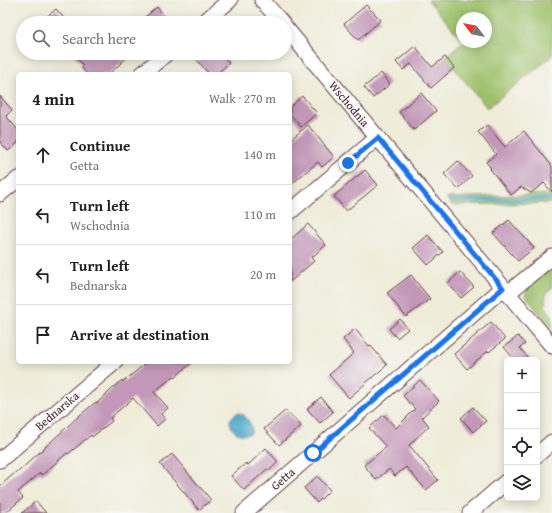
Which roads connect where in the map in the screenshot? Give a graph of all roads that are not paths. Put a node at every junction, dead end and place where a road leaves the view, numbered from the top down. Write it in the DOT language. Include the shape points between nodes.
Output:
graph roads {
  1 [pos="230,0"];
  2 [pos="262,0"];
  3 [pos="211,16"];
  4 [pos="276,16"];
  5 [pos="292,35"];
  6 [pos="159,60"];
  7 [pos="144,72"];
  8 [pos="378,138"];
  9 [pos="16,181"];
  10 [pos="0,194"];
  11 [pos="292,210"];
  12 [pos="552,257"];
  13 [pos="506,291"];
  14 [pos="552,346"];
  15 [pos="112,364"];
  16 [pos="552,442"];
  17 [pos="540,452"];
  18 [pos="0,460"];
  19 [pos="504,484"];
  20 [pos="244,513"];
  21 [pos="470,513"];
  1 -- 3 [label="street"];
  2 -- 4 [label="street"];
  5 -- 8 [label="street, Wschodnia"];
  6 -- 7 [label="street"];
  8 -- 11 [label="street"];
  8 -- 13 [label="street, Wschodnia"];
  9 -- 10 [label="street"];
  12 -- 13 [label="street, Getta"];
  13 -- 14 [label="street, Wschodnia"];
  13 -- 20 [label="street, Getta"];
  15 -- 18 [label="street, Bednarska"];
  16 -- 17 [label="street"];
  19 -- 21 [label="street"];
}
